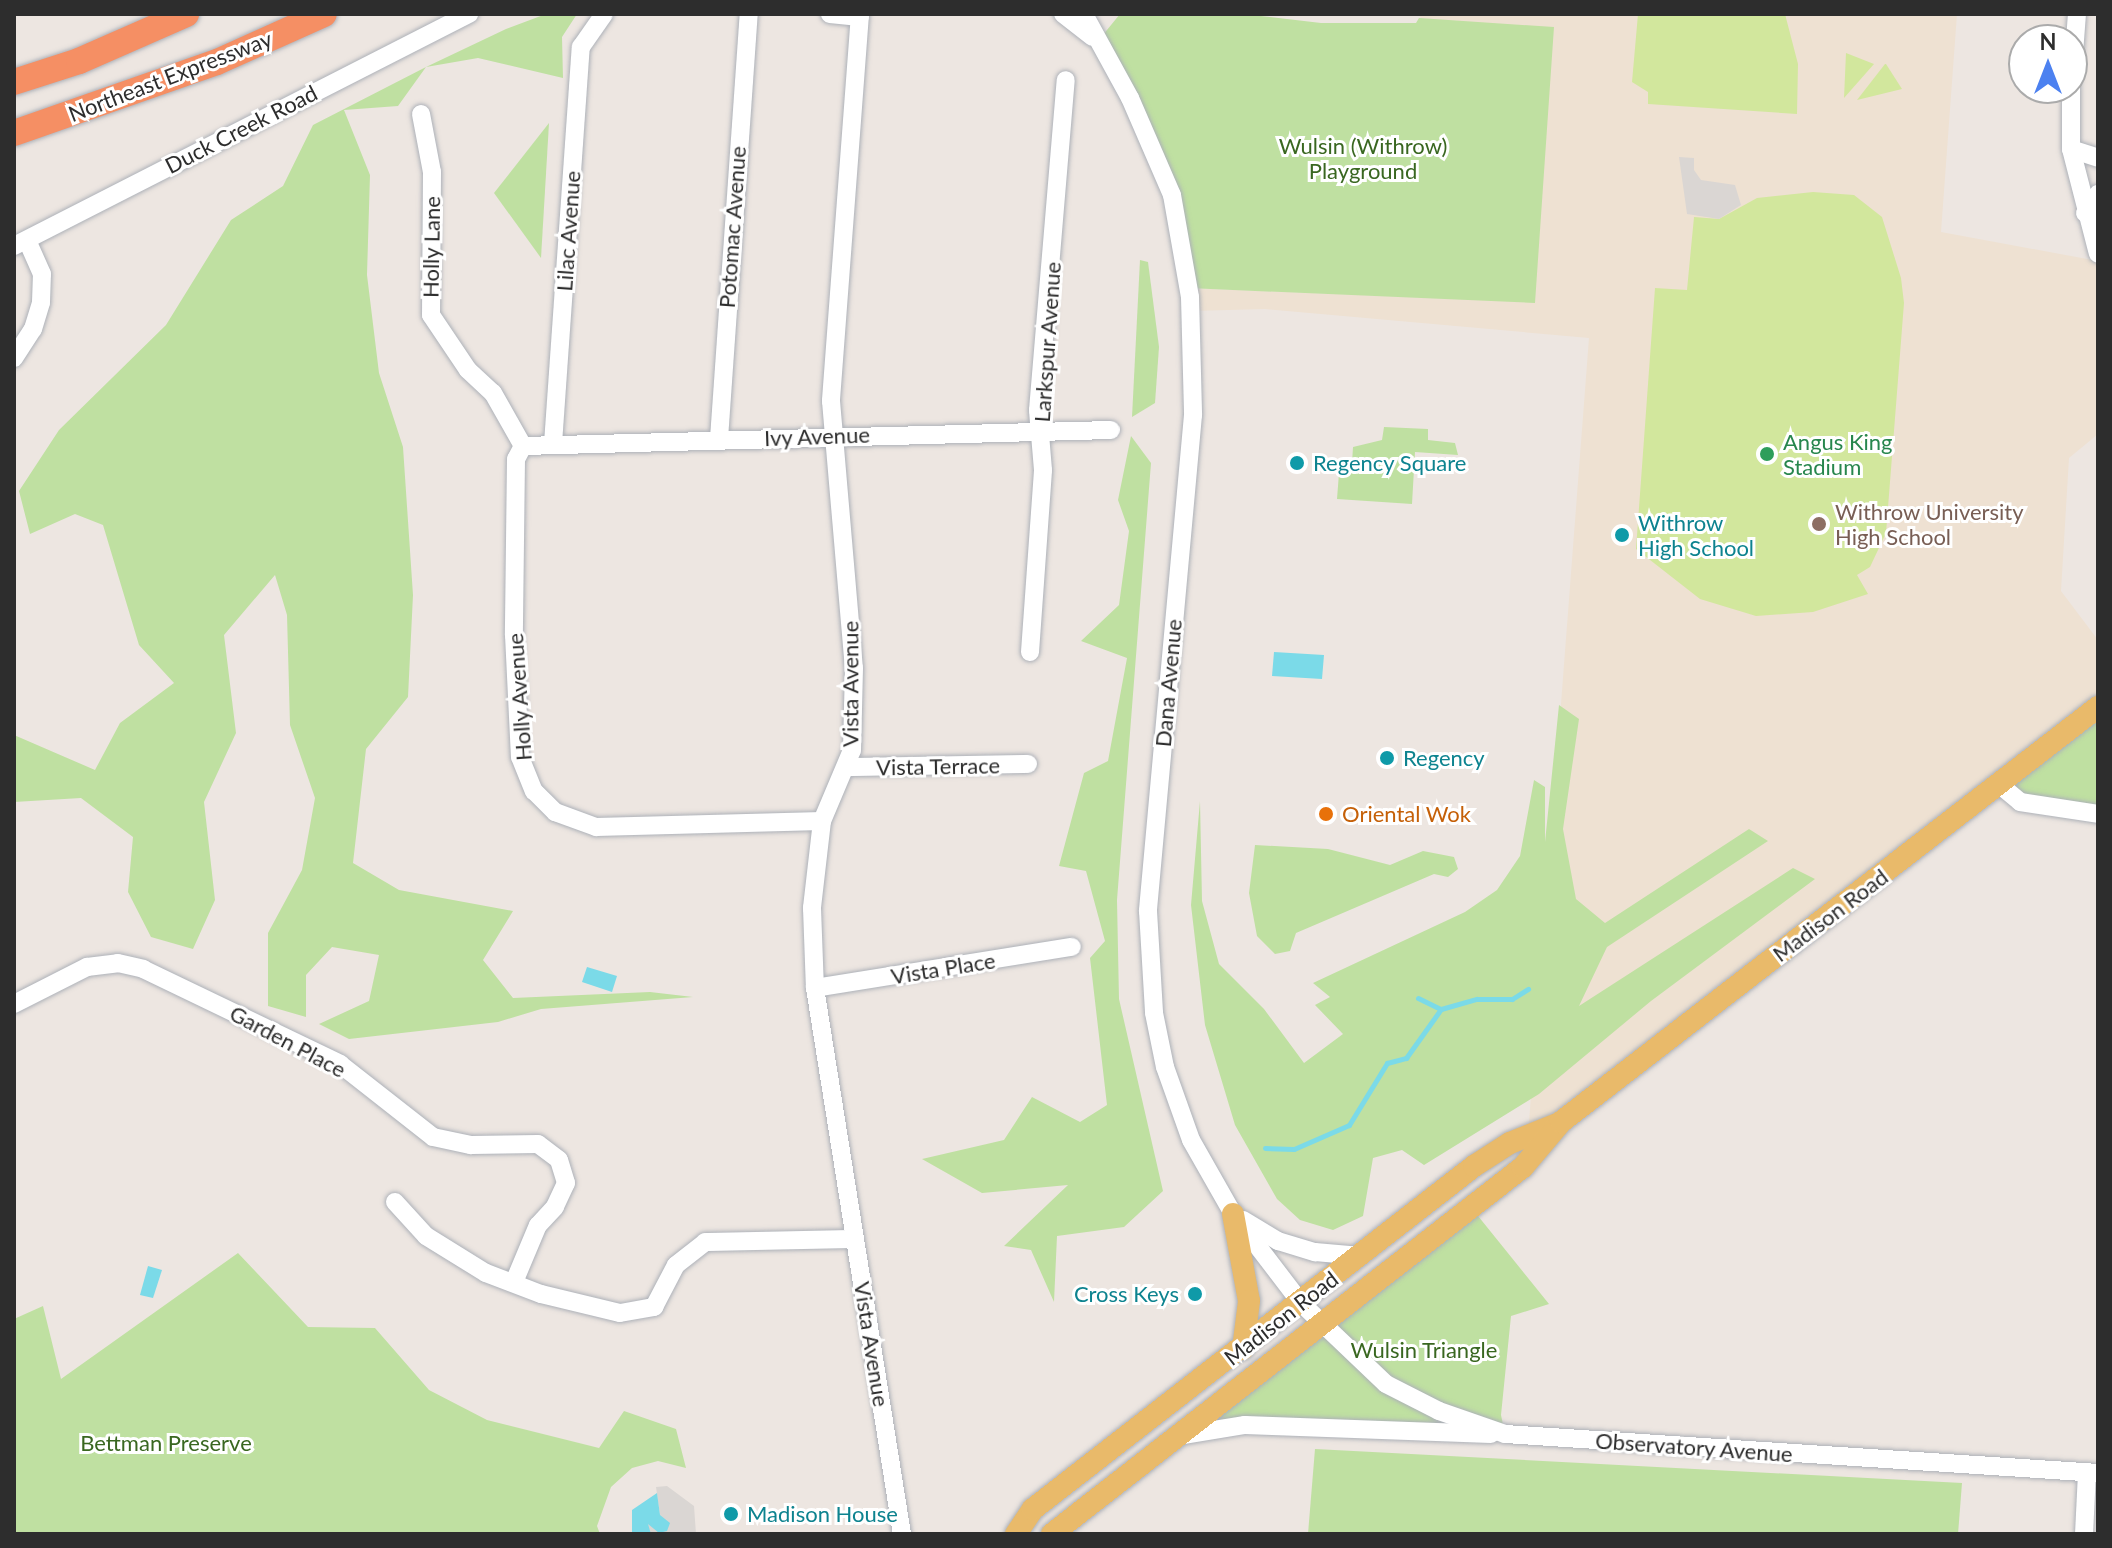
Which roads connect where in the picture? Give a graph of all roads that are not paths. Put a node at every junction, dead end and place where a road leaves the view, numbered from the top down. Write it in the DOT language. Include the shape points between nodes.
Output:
graph roads {
  1 [pos="186,14"];
  2 [pos="324,14"];
  3 [pos="469,14"];
  4 [pos="749,14"];
  5 [pos="830,14"];
  6 [pos="1063,14"];
  7 [pos="1084,14"];
  8 [pos="860,15"];
  9 [pos="599,18"];
  10 [pos="1098,41"];
  11 [pos="1066,80"];
  12 [pos="14,82"];
  13 [pos="2071,104"];
  14 [pos="421,114"];
  15 [pos="14,133"];
  16 [pos="2071,149"];
  17 [pos="2098,158"];
  18 [pos="2098,194"];
  19 [pos="2085,213"];
  20 [pos="20,243"];
  21 [pos="2098,254"];
  22 [pos="14,358"];
  23 [pos="1111,430"];
  24 [pos="1040,431"];
  25 [pos="832,435"];
  26 [pos="719,439"];
  27 [pos="553,444"];
  28 [pos="523,446"];
  29 [pos="1030,652"];
  30 [pos="2098,707"];
  31 [pos="1028,764"];
  32 [pos="849,767"];
  33 [pos="2000,785"];
  34 [pos="2098,814"];
  35 [pos="822,821"];
  36 [pos="1072,947"];
  37 [pos="815,988"];
  38 [pos="14,1004"];
  39 [pos="1561,1122"];
  40 [pos="395,1202"];
  41 [pos="1233,1214"];
  42 [pos="854,1239"];
  43 [pos="1361,1256"];
  44 [pos="514,1282"];
  45 [pos="1301,1303"];
  46 [pos="1323,1325"];
  47 [pos="1243,1349"];
  48 [pos="1505,1434"];
  49 [pos="1183,1435"];
  50 [pos="1139,1468"];
  51 [pos="2093,1473"];
  52 [pos="902,1534"];
  53 [pos="1016,1534"];
  54 [pos="1052,1534"];
  55 [pos="2084,1534"];
  1 -- 12 [label="highway" via="79,61"];
  2 -- 15 [label="highway, Northeast Expressway" via="217,62"];
  3 -- 20 [label="street, Duck Creek Road"];
  4 -- 26 [label="street, Potomac Avenue"];
  5 -- 8 [label="street"];
  6 -- 10 [label="street"];
  7 -- 10 [label="street, Dana Avenue"];
  8 -- 25 [label="street, Vista Avenue"];
  9 -- 27 [label="street, Lilac Avenue" via="581,47"];
  10 -- 41 [label="street, Dana Avenue" via="1172,195 1190,297 1193,415 1148,911 1154,1013 1165,1067 1191,1140"];
  11 -- 24 [label="street, Larkspur Avenue" via="1073,116"];
  13 -- 16 [label="street"];
  14 -- 28 [label="street, Holly Lane" via="432,172 431,315 468,370 493,393"];
  16 -- 17 [label="street"];
  16 -- 19 [label="street"];
  18 -- 19 [label="street"];
  19 -- 21 [label="street"];
  20 -- 22 [label="street" via="42,274 41,302 33,329"];
  23 -- 24 [label="street, Ivy Avenue"];
  24 -- 25 [label="street, Ivy Avenue"];
  24 -- 29 [label="street, Larkspur Avenue" via="1043,470"];
  25 -- 26 [label="street, Ivy Avenue"];
  25 -- 32 [label="street, Vista Avenue" via="854,668"];
  26 -- 27 [label="street, Ivy Avenue"];
  27 -- 28 [label="street, Ivy Avenue"];
  28 -- 35 [label="street, Holly Avenue" via="516,459 514,635 520,757 534,791 555,812 596,827"];
  30 -- 33 [label="main road, Madison Road"];
  31 -- 32 [label="street, Vista Terrace"];
  32 -- 35 [label="street, Vista Avenue"];
  33 -- 34 [label="street" via="2020,802"];
  33 -- 39 [label="main road, Madison Road"];
  35 -- 37 [label="street, Vista Avenue" via="812,908"];
  36 -- 37 [label="street, Vista Place"];
  37 -- 42 [label="street, Vista Avenue"];
  38 -- 44 [label="street, Garden Place" via="87,967 118,963 143,969 340,1064 433,1137 471,1145 538,1144 559,1160 566,1183 555,1207 538,1225"];
  39 -- 43 [label="main road, Madison Road" via="1510,1143 1474,1166"];
  39 -- 46 [label="main road, Madison Road" via="1523,1167"];
  40 -- 44 [label="street" via="450,1254"];
  41 -- 43 [label="street" via="1278,1241 1315,1252"];
  41 -- 45 [label="street, Dana Avenue"];
  41 -- 47 [label="main road" via="1249,1301"];
  42 -- 44 [label="street" via="705,1242 688,1251 667,1277 654,1307 643,1313 573,1302"];
  42 -- 52 [label="street, Vista Avenue"];
  43 -- 45 [label="main road, Madison Road"];
  45 -- 46 [label="street, Dana Avenue"];
  45 -- 47 [label="main road, Madison Road"];
  45 -- 50 [label="main road" via="1298,1320 1205,1396"];
  46 -- 48 [label="street, Observatory Avenue" via="1394,1390"];
  46 -- 49 [label="main road, Madison Road"];
  47 -- 53 [label="main road, Madison Road" via="1033,1509"];
  48 -- 49 [label="street" via="1245,1425"];
  48 -- 51 [label="street, Observatory Avenue"];
  49 -- 50 [label="main road, Madison Road"];
  50 -- 54 [label="main road, Madison Road"];
  51 -- 55 [label="street"];
}
